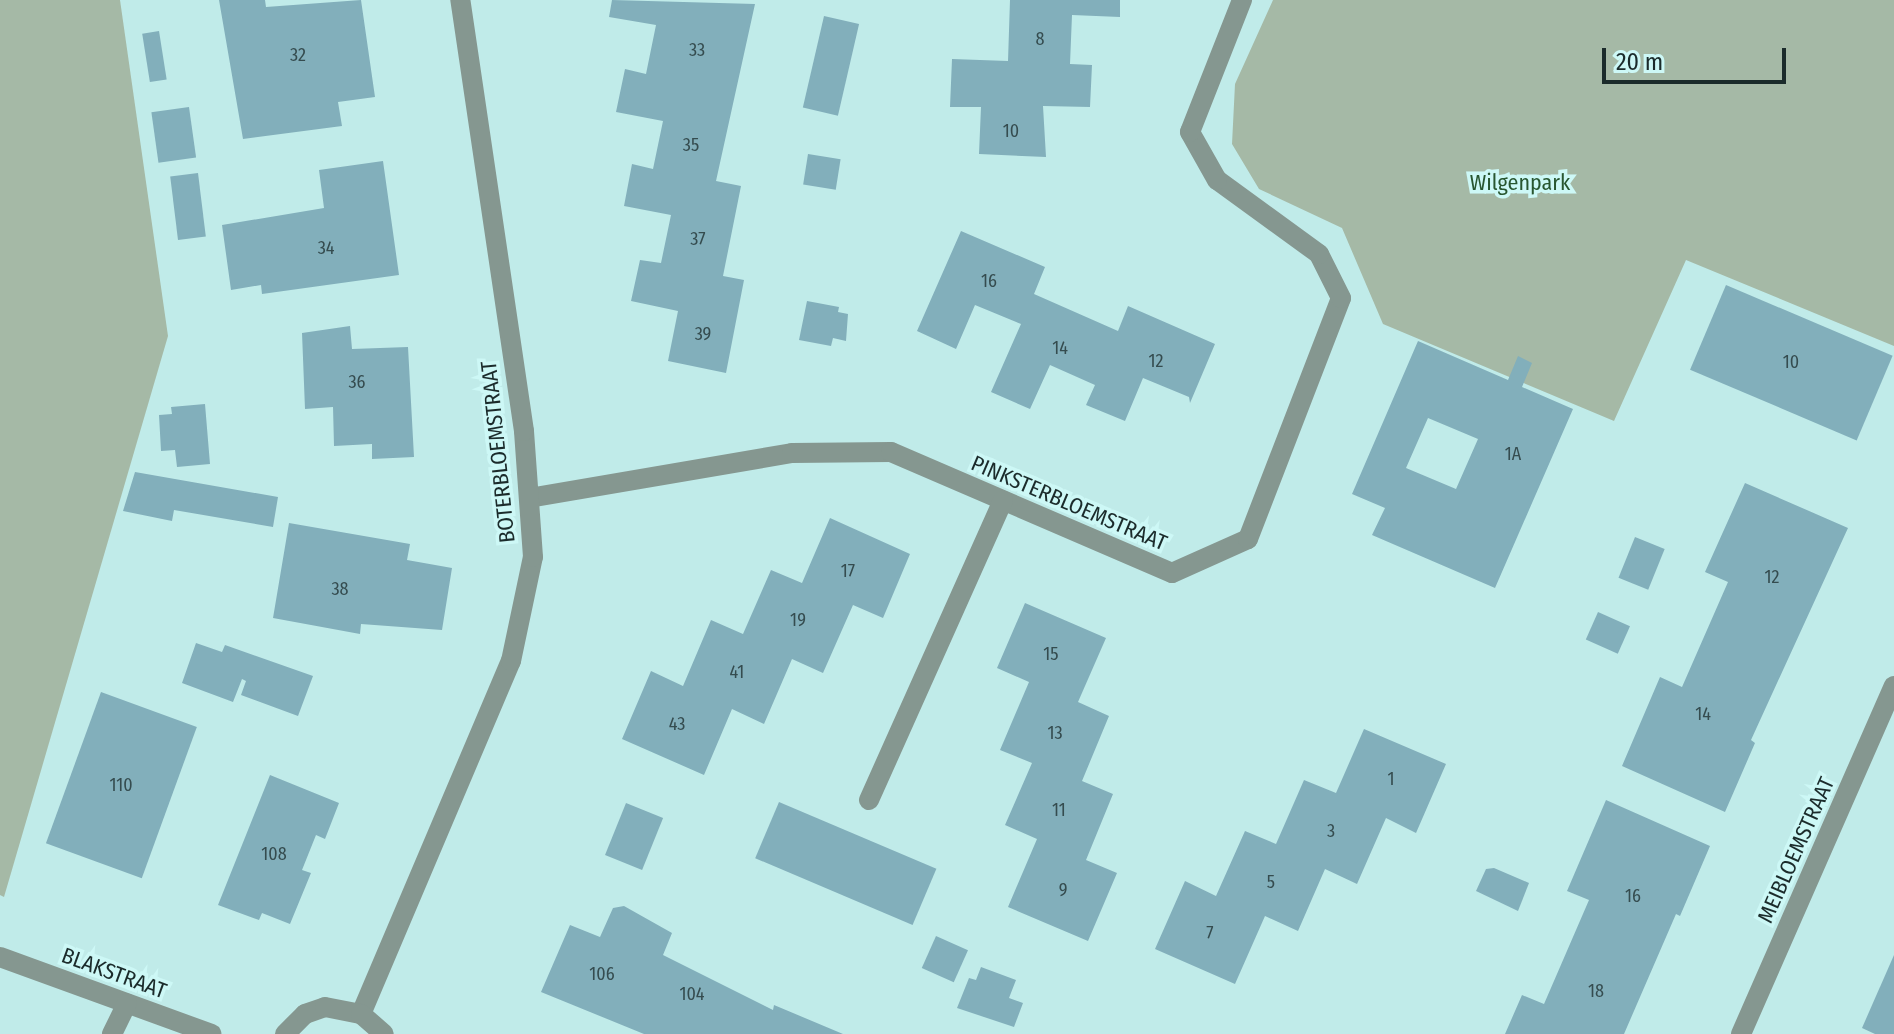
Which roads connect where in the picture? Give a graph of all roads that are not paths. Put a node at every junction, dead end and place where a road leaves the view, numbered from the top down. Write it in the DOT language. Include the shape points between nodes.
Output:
graph roads {
  1 [pos="460,0"];
  2 [pos="1242,0"];
  3 [pos="529,498"];
  4 [pos="1003,501"];
  5 [pos="1894,686"];
  6 [pos="1887,723"];
  7 [pos="869,800"];
  8 [pos="0,957"];
  9 [pos="127,1003"];
  10 [pos="361,1014"];
  11 [pos="112,1034"];
  12 [pos="211,1034"];
  13 [pos="285,1034"];
  14 [pos="384,1034"];
  15 [pos="1741,1034"];
  1 -- 3 [label="street, BOTERBLOEMSTRAAT"];
  2 -- 4 [label="street, PINKSTERBLOEMSTRAAT" via="1190,132 1217,180 1319,254 1341,298 1248,539 1172,573"];
  3 -- 4 [label="street, PINKSTERBLOEMSTRAAT" via="792,453 891,452"];
  3 -- 10 [label="street, BOTERBLOEMSTRAAT" via="533,557 511,661"];
  4 -- 7 [label="street"];
  5 -- 6 [label="street, MEIBLOEMSTRAAT"];
  6 -- 15 [label="street, MEIBLOEMSTRAAT"];
  8 -- 9 [label="street, BLAKSTRAAT"];
  9 -- 11 [label="street"];
  9 -- 12 [label="street, BLAKSTRAAT"];
  10 -- 13 [label="street" via="325,1007 305,1014"];
  10 -- 14 [label="street"];
}
